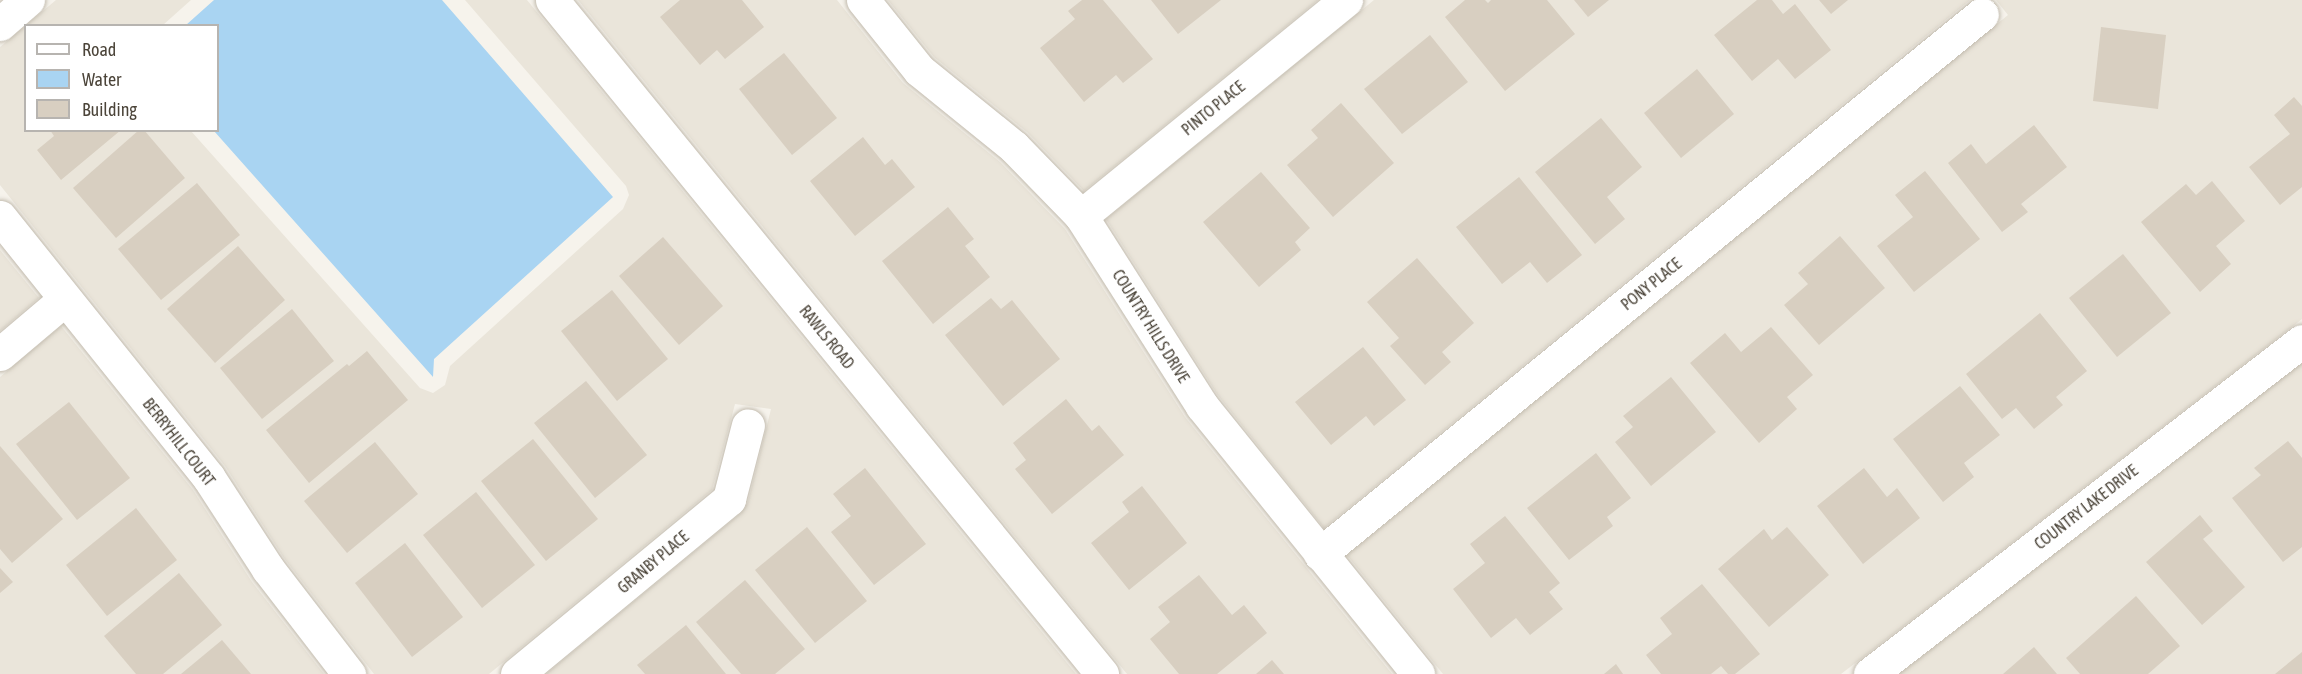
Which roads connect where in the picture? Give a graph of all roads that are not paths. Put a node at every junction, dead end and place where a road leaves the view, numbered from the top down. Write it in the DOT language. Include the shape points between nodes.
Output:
graph roads {
  1 [pos="28,0"];
  2 [pos="552,0"];
  3 [pos="863,0"];
  4 [pos="1346,0"];
  5 [pos="1982,14"];
  6 [pos="0,24"];
  7 [pos="1081,216"];
  8 [pos="0,217"];
  9 [pos="65,299"];
  10 [pos="2302,341"];
  11 [pos="0,354"];
  12 [pos="748,425"];
  13 [pos="1320,554"];
  14 [pos="349,674"];
  15 [pos="517,674"];
  16 [pos="1102,674"];
  17 [pos="1418,674"];
  18 [pos="1870,674"];
  1 -- 6 [label="street"];
  2 -- 16 [label="street, RAWLS ROAD"];
  3 -- 7 [label="street, COUNTRY HILLS DRIVE" via="919,70 1014,147"];
  4 -- 7 [label="street, PINTO PLACE"];
  5 -- 13 [label="street, PONY PLACE"];
  7 -- 13 [label="street, COUNTRY HILLS DRIVE" via="1202,406"];
  8 -- 9 [label="street, BERRYHILL COURT"];
  9 -- 11 [label="street"];
  9 -- 14 [label="street, BERRYHILL COURT" via="209,478 268,569"];
  10 -- 18 [label="street, COUNTRY LAKE DRIVE"];
  12 -- 15 [label="street, GRANBY PLACE" via="729,499"];
  13 -- 17 [label="street, COUNTRY HILLS DRIVE"];
}
